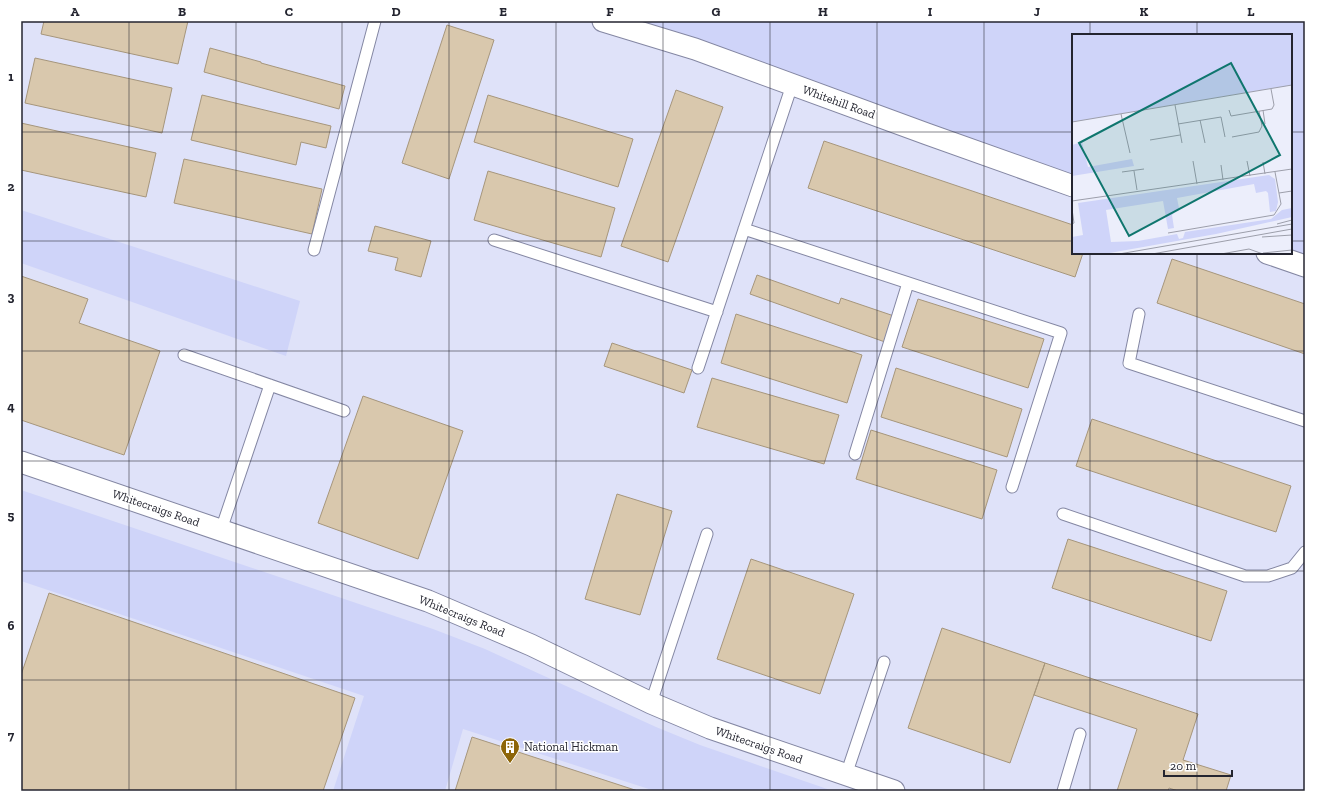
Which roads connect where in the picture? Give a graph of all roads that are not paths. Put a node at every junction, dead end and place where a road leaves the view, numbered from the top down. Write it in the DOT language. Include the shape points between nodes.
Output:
graph roads {
  1 [pos="375,21"];
  2 [pos="603,21"];
  3 [pos="792,85"];
  4 [pos="1072,186"];
  5 [pos="744,229"];
  6 [pos="494,240"];
  7 [pos="314,250"];
  8 [pos="1271,254"];
  9 [pos="1305,266"];
  10 [pos="908,283"];
  11 [pos="717,312"];
  12 [pos="1139,314"];
  13 [pos="184,355"];
  14 [pos="698,368"];
  15 [pos="270,385"];
  16 [pos="344,411"];
  17 [pos="1305,421"];
  18 [pos="855,454"];
  19 [pos="21,462"];
  20 [pos="1012,487"];
  21 [pos="1063,514"];
  22 [pos="221,530"];
  23 [pos="707,534"];
  24 [pos="1305,552"];
  25 [pos="884,662"];
  26 [pos="651,703"];
  27 [pos="1080,734"];
  28 [pos="846,774"];
  29 [pos="894,791"];
  30 [pos="1063,791"];
  1 -- 7 [label="lane"];
  2 -- 3 [label="street, Whitehill Road" via="695,49"];
  3 -- 4 [label="street, Whitehill Road"];
  3 -- 5 [label="lane"];
  5 -- 10 [label="lane"];
  5 -- 11 [label="lane"];
  6 -- 11 [label="lane"];
  8 -- 9 [label="street"];
  10 -- 18 [label="lane"];
  10 -- 20 [label="lane" via="1061,333"];
  11 -- 14 [label="lane"];
  12 -- 17 [label="lane" via="1129,363"];
  13 -- 15 [label="lane"];
  15 -- 16 [label="lane"];
  15 -- 22 [label="lane"];
  19 -- 22 [label="street, Whitecraigs Road"];
  21 -- 24 [label="lane" via="1245,576 1268,576 1292,568"];
  22 -- 26 [label="street, Whitecraigs Road" via="428,601 531,645"];
  23 -- 26 [label="lane"];
  25 -- 28 [label="lane"];
  26 -- 28 [label="street, Whitecraigs Road" via="710,728"];
  27 -- 30 [label="lane"];
  28 -- 29 [label="street, Whitecraigs Road"];
}
